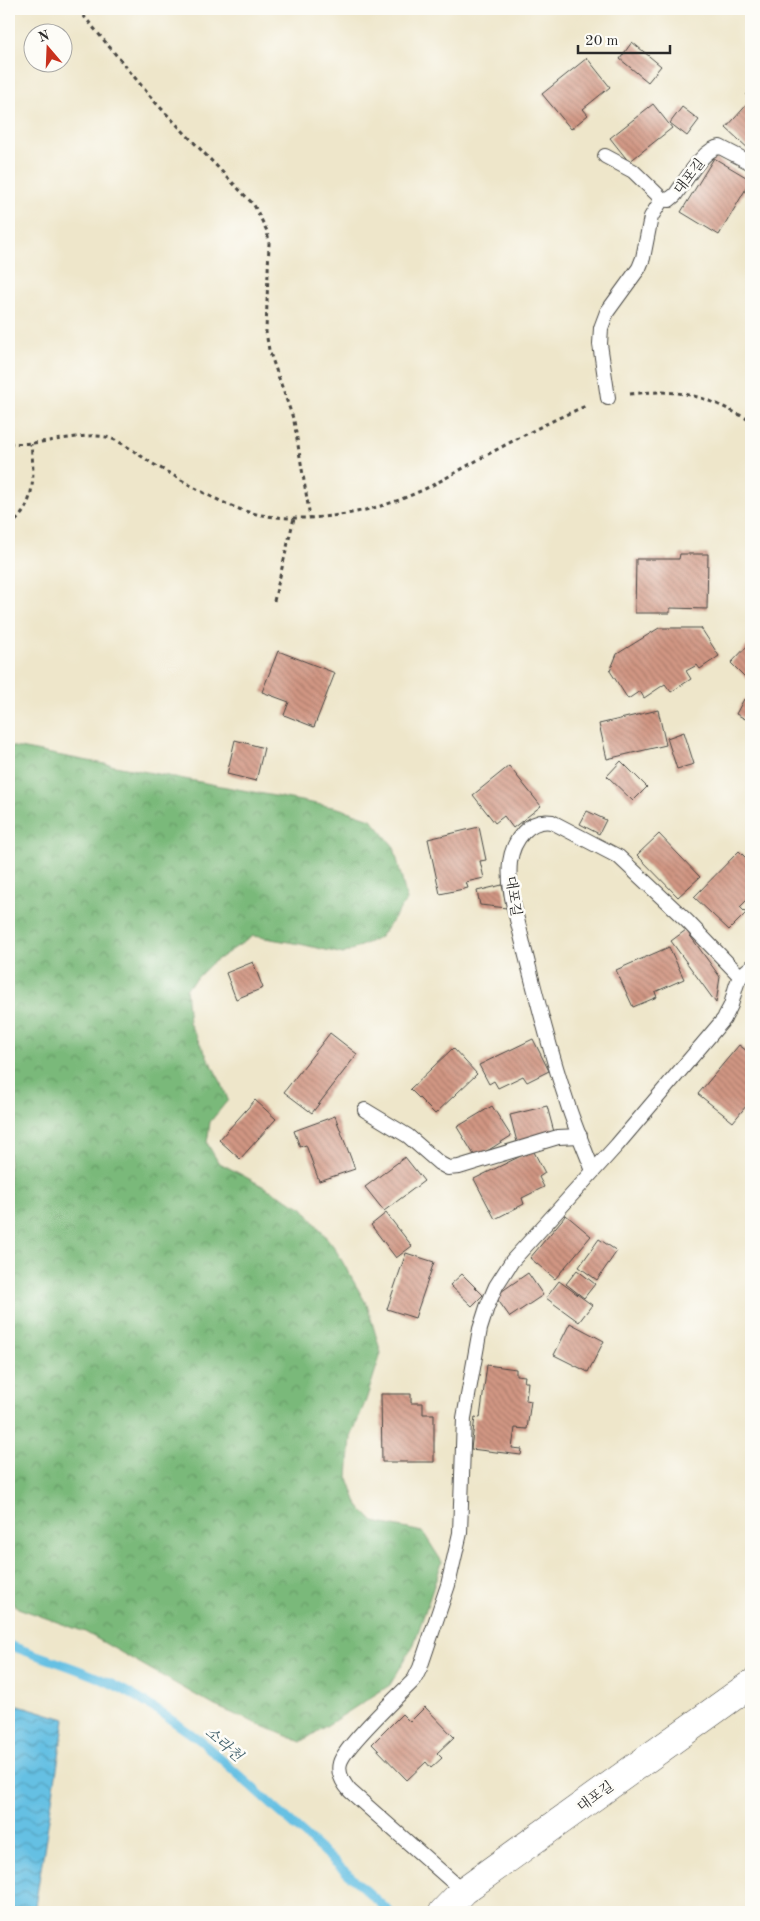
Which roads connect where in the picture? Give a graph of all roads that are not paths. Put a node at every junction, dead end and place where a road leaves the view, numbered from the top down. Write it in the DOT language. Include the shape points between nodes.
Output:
graph roads {
  1 [pos="605,156"];
  2 [pos="751,163"];
  3 [pos="662,199"];
  4 [pos="608,398"];
  5 [pos="746,971"];
  6 [pos="365,1110"];
  7 [pos="580,1136"];
  8 [pos="593,1170"];
  9 [pos="751,1684"];
  10 [pos="453,1901"];
  1 -- 3 [label="lane, 대포길" via="633,171"];
  2 -- 3 [label="lane, 대포길" via="715,147 707,152 675,196 669,200"];
  3 -- 4 [label="lane" via="651,217 639,268 607,312 601,328 600,344"];
  5 -- 7 [label="lane, 대포길" via="619,857 552,822 543,820 526,830 519,837 510,860 512,896 539,1009"];
  5 -- 8 [label="lane" via="735,988 724,1019"];
  6 -- 7 [label="lane" via="397,1128 448,1168 558,1137"];
  7 -- 8 [label="lane, 대포길"];
  8 -- 10 [label="lane" via="512,1261 490,1300 480,1328 464,1418 460,1533 448,1585 414,1680 340,1762 339,1772 350,1791"];
  9 -- 10 [label="street, 대포길"];
}
